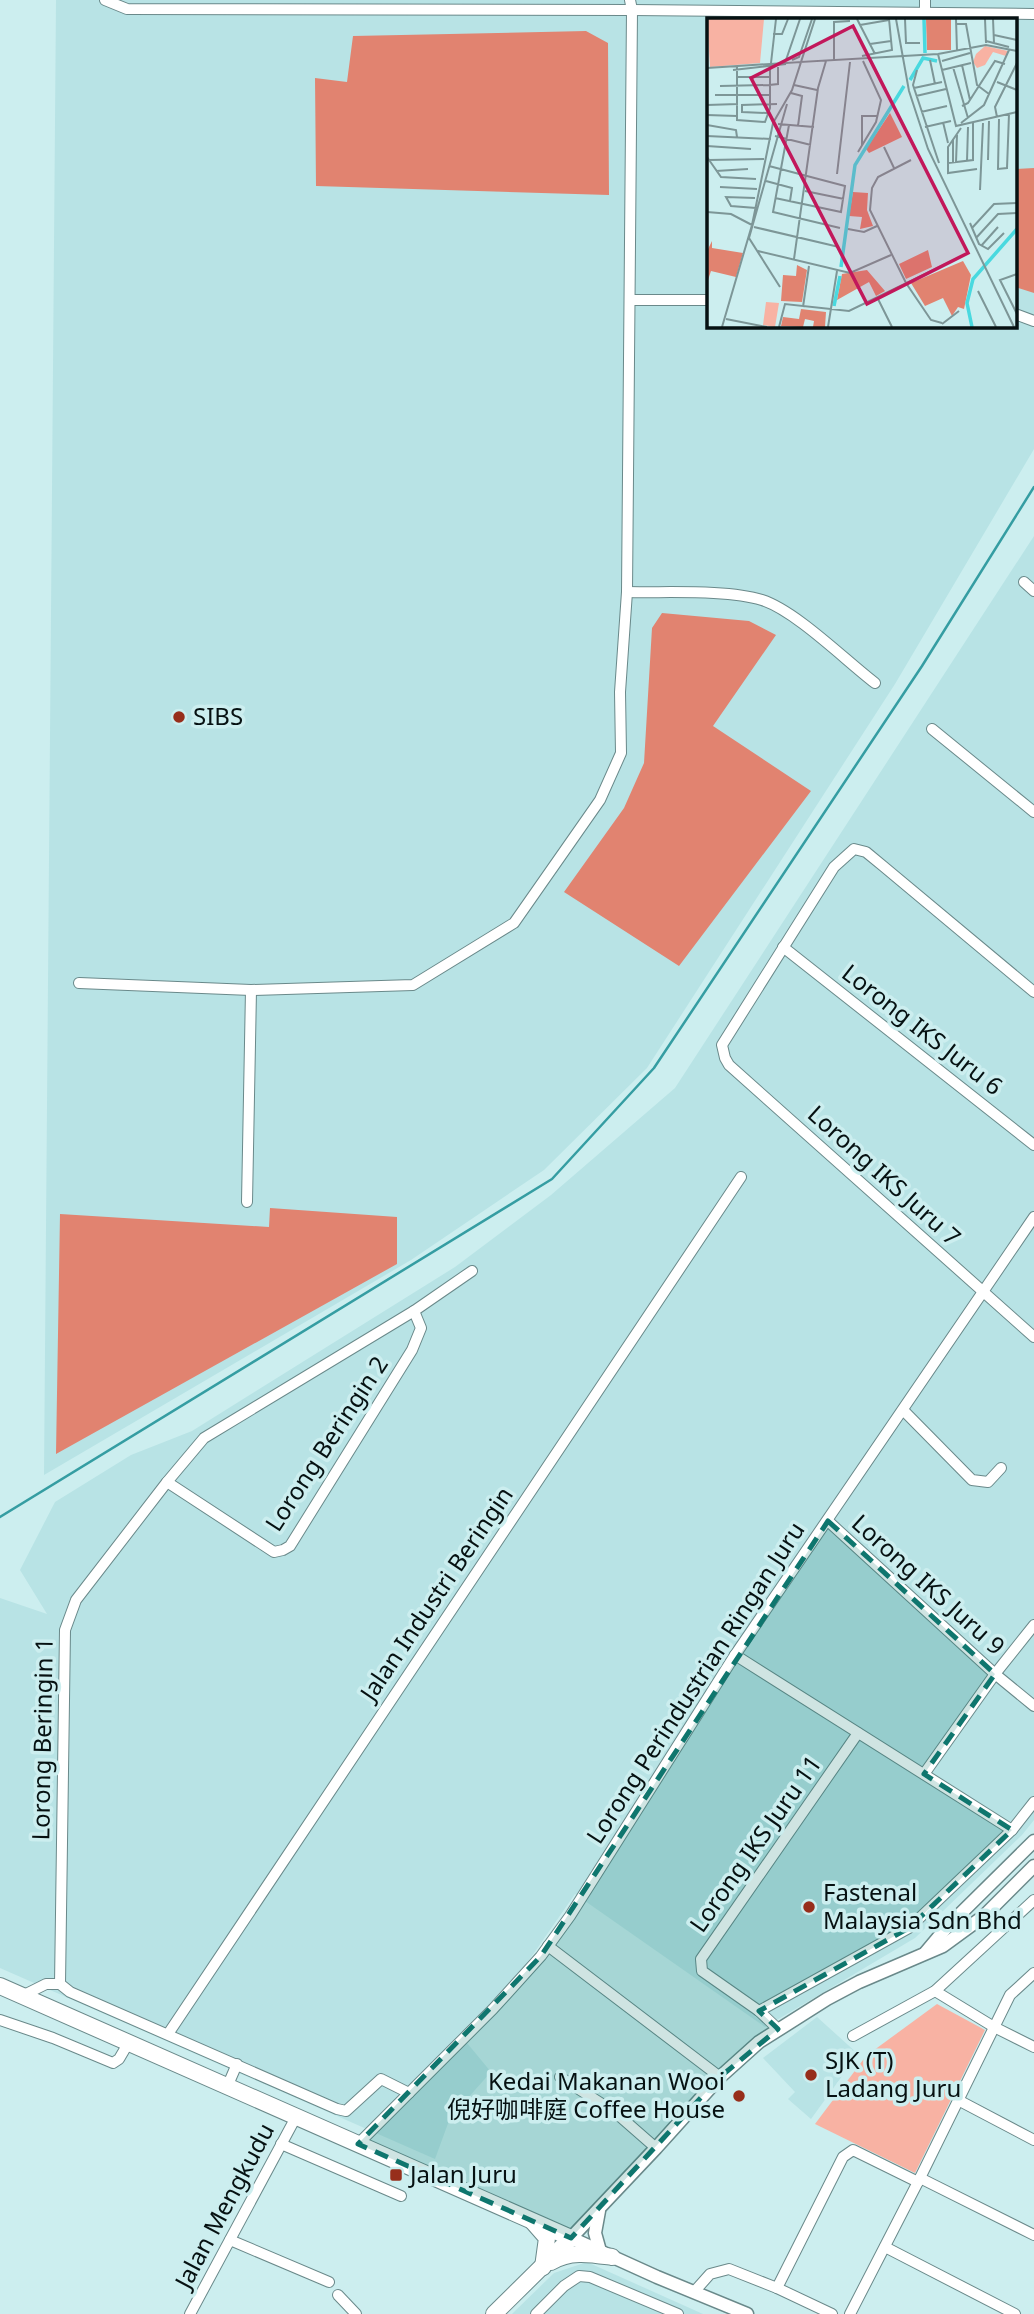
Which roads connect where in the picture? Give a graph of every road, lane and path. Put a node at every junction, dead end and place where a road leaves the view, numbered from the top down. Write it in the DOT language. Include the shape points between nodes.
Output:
graph roads {
  1 [pos="105,0"];
  2 [pos="925,0"];
  3 [pos="631,5"];
  4 [pos="925,14"];
  5 [pos="1034,14"];
  6 [pos="630,300"];
  7 [pos="707,300"];
  8 [pos="1016,314"];
  9 [pos="1034,321"];
  10 [pos="1024,582"];
  11 [pos="1034,591"];
  12 [pos="627,592"];
  13 [pos="875,683"];
  14 [pos="932,729"];
  15 [pos="1034,812"];
  16 [pos="783,947"];
  17 [pos="79,983"];
  18 [pos="251,990"];
  19 [pos="1034,992"];
  20 [pos="1034,1145"];
  21 [pos="741,1177"];
  22 [pos="247,1202"];
  23 [pos="1034,1217"];
  24 [pos="472,1271"];
  25 [pos="982,1292"];
  26 [pos="414,1311"];
  27 [pos="1034,1337"];
  28 [pos="903,1410"];
  29 [pos="1001,1468"];
  30 [pos="167,1482"];
  31 [pos="828,1521"];
  32 [pos="1034,1625"];
  33 [pos="735,1655"];
  34 [pos="995,1674"];
  35 [pos="1034,1706"];
  36 [pos="858,1733"];
  37 [pos="924,1774"];
  38 [pos="1034,1802"];
  39 [pos="1012,1830"];
  40 [pos="1034,1841"];
  41 [pos="1034,1867"];
  42 [pos="1034,1900"];
  43 [pos="548,1946"];
  44 [pos="926,1952"];
  45 [pos="1034,1973"];
  46 [pos="60,1984"];
  47 [pos="0,1986"];
  48 [pos="935,1992"];
  49 [pos="24,1995"];
  50 [pos="759,2011"];
  51 [pos="0,2020"];
  52 [pos="994,2027"];
  53 [pos="778,2029"];
  54 [pos="168,2034"];
  55 [pos="853,2036"];
  56 [pos="129,2042"];
  57 [pos="1034,2047"];
  58 [pos="237,2064"];
  59 [pos="560,2077"];
  60 [pos="720,2077"];
  61 [pos="227,2087"];
  62 [pos="409,2093"];
  63 [pos="958,2100"];
  64 [pos="296,2117"];
  65 [pos="1034,2140"];
  66 [pos="281,2144"];
  67 [pos="358,2144"];
  68 [pos="656,2148"];
  69 [pos="919,2180"];
  70 [pos="401,2196"];
  71 [pos="601,2207"];
  72 [pos="530,2218"];
  73 [pos="1034,2235"];
  74 [pos="571,2238"];
  75 [pos="230,2240"];
  76 [pos="885,2247"];
  77 [pos="606,2254"];
  78 [pos="543,2267"];
  79 [pos="329,2282"];
  80 [pos="777,2288"];
  81 [pos="694,2292"];
  82 [pos="338,2295"];
  83 [pos="190,2314"];
  84 [pos="356,2314"];
  85 [pos="494,2314"];
  86 [pos="536,2314"];
  87 [pos="678,2314"];
  88 [pos="747,2314"];
  89 [pos="832,2314"];
  90 [pos="850,2314"];
  91 [pos="1015,2314"];
  1 -- 3 [label="street" via="127,9"];
  2 -- 4 [label="street"];
  3 -- 4 [label="street"];
  3 -- 6 [label="street"];
  4 -- 5 [label="street"];
  6 -- 7 [label="street"];
  6 -- 12 [label="street"];
  8 -- 9 [label="street"];
  10 -- 11 [label="street"];
  12 -- 13 [label="street" via="762,600 791,615"];
  12 -- 18 [label="street" via="621,753 600,800 514,923 413,985"];
  14 -- 15 [label="street"];
  16 -- 19 [label="street" via="834,867 854,849 866,852"];
  16 -- 20 [label="street, Lorong IKS Juru 6"];
  16 -- 25 [label="street, Lorong IKS Juru 7" via="725,1038 723,1052 729,1065"];
  17 -- 18 [label="street"];
  18 -- 22 [label="street"];
  21 -- 54 [label="street, Jalan Industri Beringin"];
  23 -- 25 [label="street, Lorong Perindustrian Ringan Juru"];
  24 -- 26 [label="street, Lorong Beringin 1"];
  25 -- 27 [label="street, Lorong IKS Juru 7"];
  25 -- 28 [label="street, Lorong Perindustrian Ringan Juru"];
  26 -- 30 [label="street, Lorong Beringin 1" via="204,1438"];
  26 -- 30 [label="street, Lorong Beringin 2" via="421,1328 412,1350 290,1546 274,1552"];
  28 -- 29 [label="street" via="972,1480 988,1482"];
  28 -- 31 [label="street, Lorong Perindustrian Ringan Juru"];
  30 -- 46 [label="street, Lorong Beringin 1" via="76,1601 65,1630"];
  31 -- 33 [label="street, Lorong Perindustrian Ringan Juru"];
  31 -- 34 [label="street, Lorong IKS Juru 9"];
  32 -- 34 [label="street"];
  33 -- 36 [label="street"];
  33 -- 43 [label="street, Lorong Perindustrian Ringan Juru"];
  34 -- 35 [label="street, Lorong IKS Juru 9"];
  34 -- 37 [label="street"];
  36 -- 37 [label="street"];
  36 -- 50 [label="street, Lorong IKS Juru 11" via="701,1959 702,1971"];
  37 -- 39 [label="street"];
  38 -- 39 [label="street"];
  39 -- 50 [label="street" via="909,1928"];
  40 -- 44 [label="street"];
  41 -- 44 [label="street" via="984,1916 943,1946"];
  42 -- 48 [label="street"];
  43 -- 60 [label="street"];
  43 -- 62 [label="street, Lorong Perindustrian Ringan Juru"];
  44 -- 53 [label="street" via="859,1982"];
  45 -- 52 [label="street" via="1010,1995"];
  46 -- 49 [label="street" via="46,1984"];
  46 -- 54 [label="street"];
  47 -- 49 [label="main road"];
  48 -- 52 [label="street"];
  48 -- 55 [label="street"];
  49 -- 56 [label="main road"];
  50 -- 53 [label="street, Lorong IKS Juru 11"];
  51 -- 56 [label="street" via="113,2063"];
  52 -- 57 [label="street"];
  52 -- 63 [label="street"];
  53 -- 60 [label="street"];
  54 -- 58 [label="street"];
  56 -- 61 [label="main road"];
  58 -- 61 [label="street"];
  58 -- 62 [label="street" via="346,2111 381,2079"];
  59 -- 68 [label="street" via="616,2113"];
  60 -- 68 [label="street"];
  61 -- 64 [label="main road"];
  62 -- 67 [label="street, Lorong Perindustrian Ringan Juru"];
  63 -- 65 [label="street"];
  63 -- 69 [label="street"];
  64 -- 66 [label="street, Jalan Mengkudu"];
  64 -- 67 [label="main road"];
  66 -- 70 [label="street"];
  66 -- 75 [label="street, Jalan Mengkudu"];
  67 -- 72 [label="main road"];
  68 -- 71 [label="street"];
  69 -- 73 [label="street"];
  69 -- 76 [label="street"];
  69 -- 80 [label="street" via="853,2150 847,2153"];
  71 -- 74 [label="street"];
  71 -- 77 [label="street" via="595,2233"];
  72 -- 74 [label="main road"];
  72 -- 78 [label="main road" via="547,2238"];
  74 -- 77 [label="street"];
  74 -- 78 [label="main road"];
  75 -- 79 [label="street"];
  75 -- 83 [label="street, Jalan Mengkudu"];
  76 -- 90 [label="street"];
  76 -- 91 [label="street"];
  77 -- 78 [label="main road" via="564,2255"];
  77 -- 81 [label="street"];
  78 -- 85 [label="main road"];
  80 -- 81 [label="street" via="729,2269 710,2274"];
  80 -- 89 [label="street"];
  81 -- 88 [label="street"];
  82 -- 84 [label="street"];
  86 -- 87 [label="street" via="579,2276"];
}
